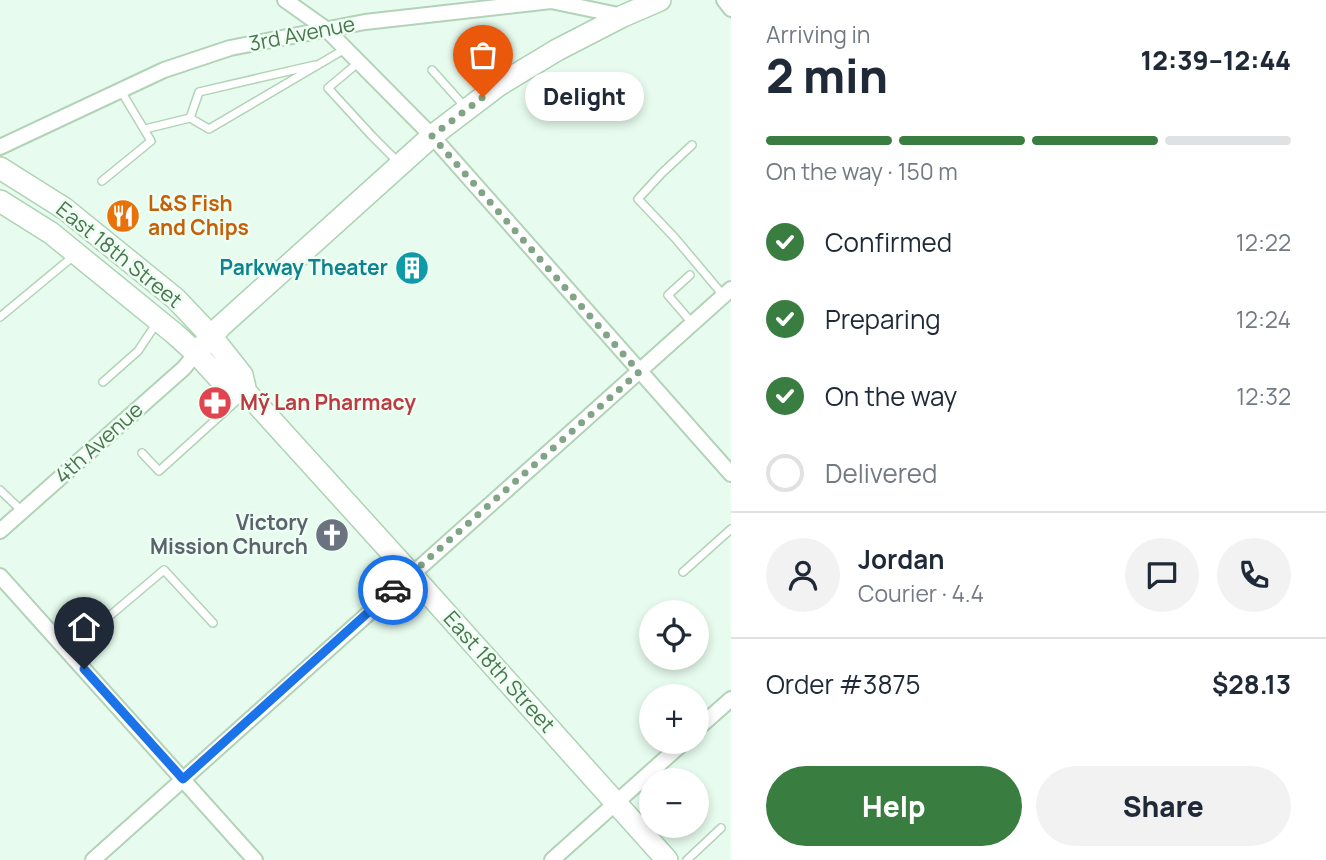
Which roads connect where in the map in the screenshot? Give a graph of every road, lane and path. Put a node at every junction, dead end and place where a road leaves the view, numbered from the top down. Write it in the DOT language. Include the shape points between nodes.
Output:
graph roads {
  1 [pos="285,0"];
  2 [pos="660,0"];
  3 [pos="723,0"];
  4 [pos="731,9"];
  5 [pos="623,16"];
  6 [pos="326,29"];
  7 [pos="346,49"];
  8 [pos="359,62"];
  9 [pos="323,64"];
  10 [pos="432,69"];
  11 [pos="120,90"];
  12 [pos="467,109"];
  13 [pos="190,118"];
  14 [pos="145,129"];
  15 [pos="432,136"];
  16 [pos="692,145"];
  17 [pos="0,147"];
  18 [pos="400,164"];
  19 [pos="0,168"];
  20 [pos="102,181"];
  21 [pos="0,201"];
  22 [pos="76,254"];
  23 [pos="690,275"];
  24 [pos="727,293"];
  25 [pos="0,317"];
  26 [pos="159,320"];
  27 [pos="693,324"];
  28 [pos="211,336"];
  29 [pos="196,353"];
  30 [pos="639,372"];
  31 [pos="103,382"];
  32 [pos="246,392"];
  33 [pos="142,453"];
  34 [pos="731,474"];
  35 [pos="0,490"];
  36 [pos="22,511"];
  37 [pos="731,530"];
  38 [pos="0,531"];
  39 [pos="683,572"];
  40 [pos="411,574"];
  41 [pos="0,576"];
  42 [pos="213,623"];
  43 [pos="68,651"];
  44 [pos="731,699"];
  45 [pos="709,718"];
  46 [pos="671,754"];
  47 [pos="183,779"];
  48 [pos="616,803"];
  49 [pos="721,828"];
  50 [pos="93,860"];
  51 [pos="255,860"];
  52 [pos="552,860"];
  53 [pos="667,860"];
  54 [pos="688,860"];
  1 -- 6 [label="street"];
  2 -- 5 [label="main road"];
  3 -- 4 [label="street"];
  5 -- 6 [label="street, 3rd Avenue" via="551,1"];
  5 -- 12 [label="main road" via="540,59"];
  6 -- 7 [label="street"];
  6 -- 11 [label="street, 3rd Avenue" via="230,48"];
  7 -- 8 [label="street"];
  7 -- 9 [label="lane"];
  8 -- 15 [label="street"];
  8 -- 18 [label="lane" via="328,88"];
  9 -- 13 [label="lane" via="209,129"];
  9 -- 13 [label="lane" via="200,92"];
  10 -- 12 [label="lane"];
  11 -- 14 [label="lane"];
  11 -- 17 [label="street, 3rd Avenue"];
  12 -- 15 [label="main road"];
  13 -- 14 [label="lane"];
  14 -- 20 [label="lane" via="151,141"];
  15 -- 18 [label="main road"];
  15 -- 30 [label="street"];
  16 -- 24 [label="lane" via="638,198"];
  18 -- 28 [label="main road"];
  19 -- 28 [label="main road, East 18th Street" via="65,209 164,288"];
  21 -- 22 [label="main road, East 18th Street"];
  22 -- 25 [label="lane"];
  22 -- 26 [label="main road, East 18th Street"];
  23 -- 27 [label="lane" via="667,295"];
  24 -- 27 [label="street"];
  26 -- 29 [label="main road, East 18th Street"];
  26 -- 31 [label="lane" via="138,351"];
  27 -- 30 [label="street"];
  28 -- 29 [label="main road"];
  28 -- 32 [label="main road, East 18th Street" via="242,375"];
  29 -- 32 [label="main road, East 18th Street" via="227,387"];
  29 -- 36 [label="street, 4th Avenue"];
  30 -- 34 [label="street"];
  30 -- 40 [label="street"];
  32 -- 33 [label="lane" via="159,471"];
  32 -- 40 [label="main road, East 18th Street"];
  35 -- 36 [label="lane"];
  36 -- 38 [label="street, 4th Avenue"];
  37 -- 39 [label="lane"];
  40 -- 47 [label="street"];
  40 -- 48 [label="main road, East 18th Street"];
  41 -- 43 [label="street"];
  42 -- 43 [label="lane" via="164,570"];
  43 -- 47 [label="street"];
  44 -- 45 [label="street"];
  46 -- 48 [label="street"];
  47 -- 50 [label="street"];
  47 -- 51 [label="street"];
  48 -- 52 [label="street"];
  48 -- 53 [label="main road, East 18th Street"];
  49 -- 54 [label="lane"];
}
